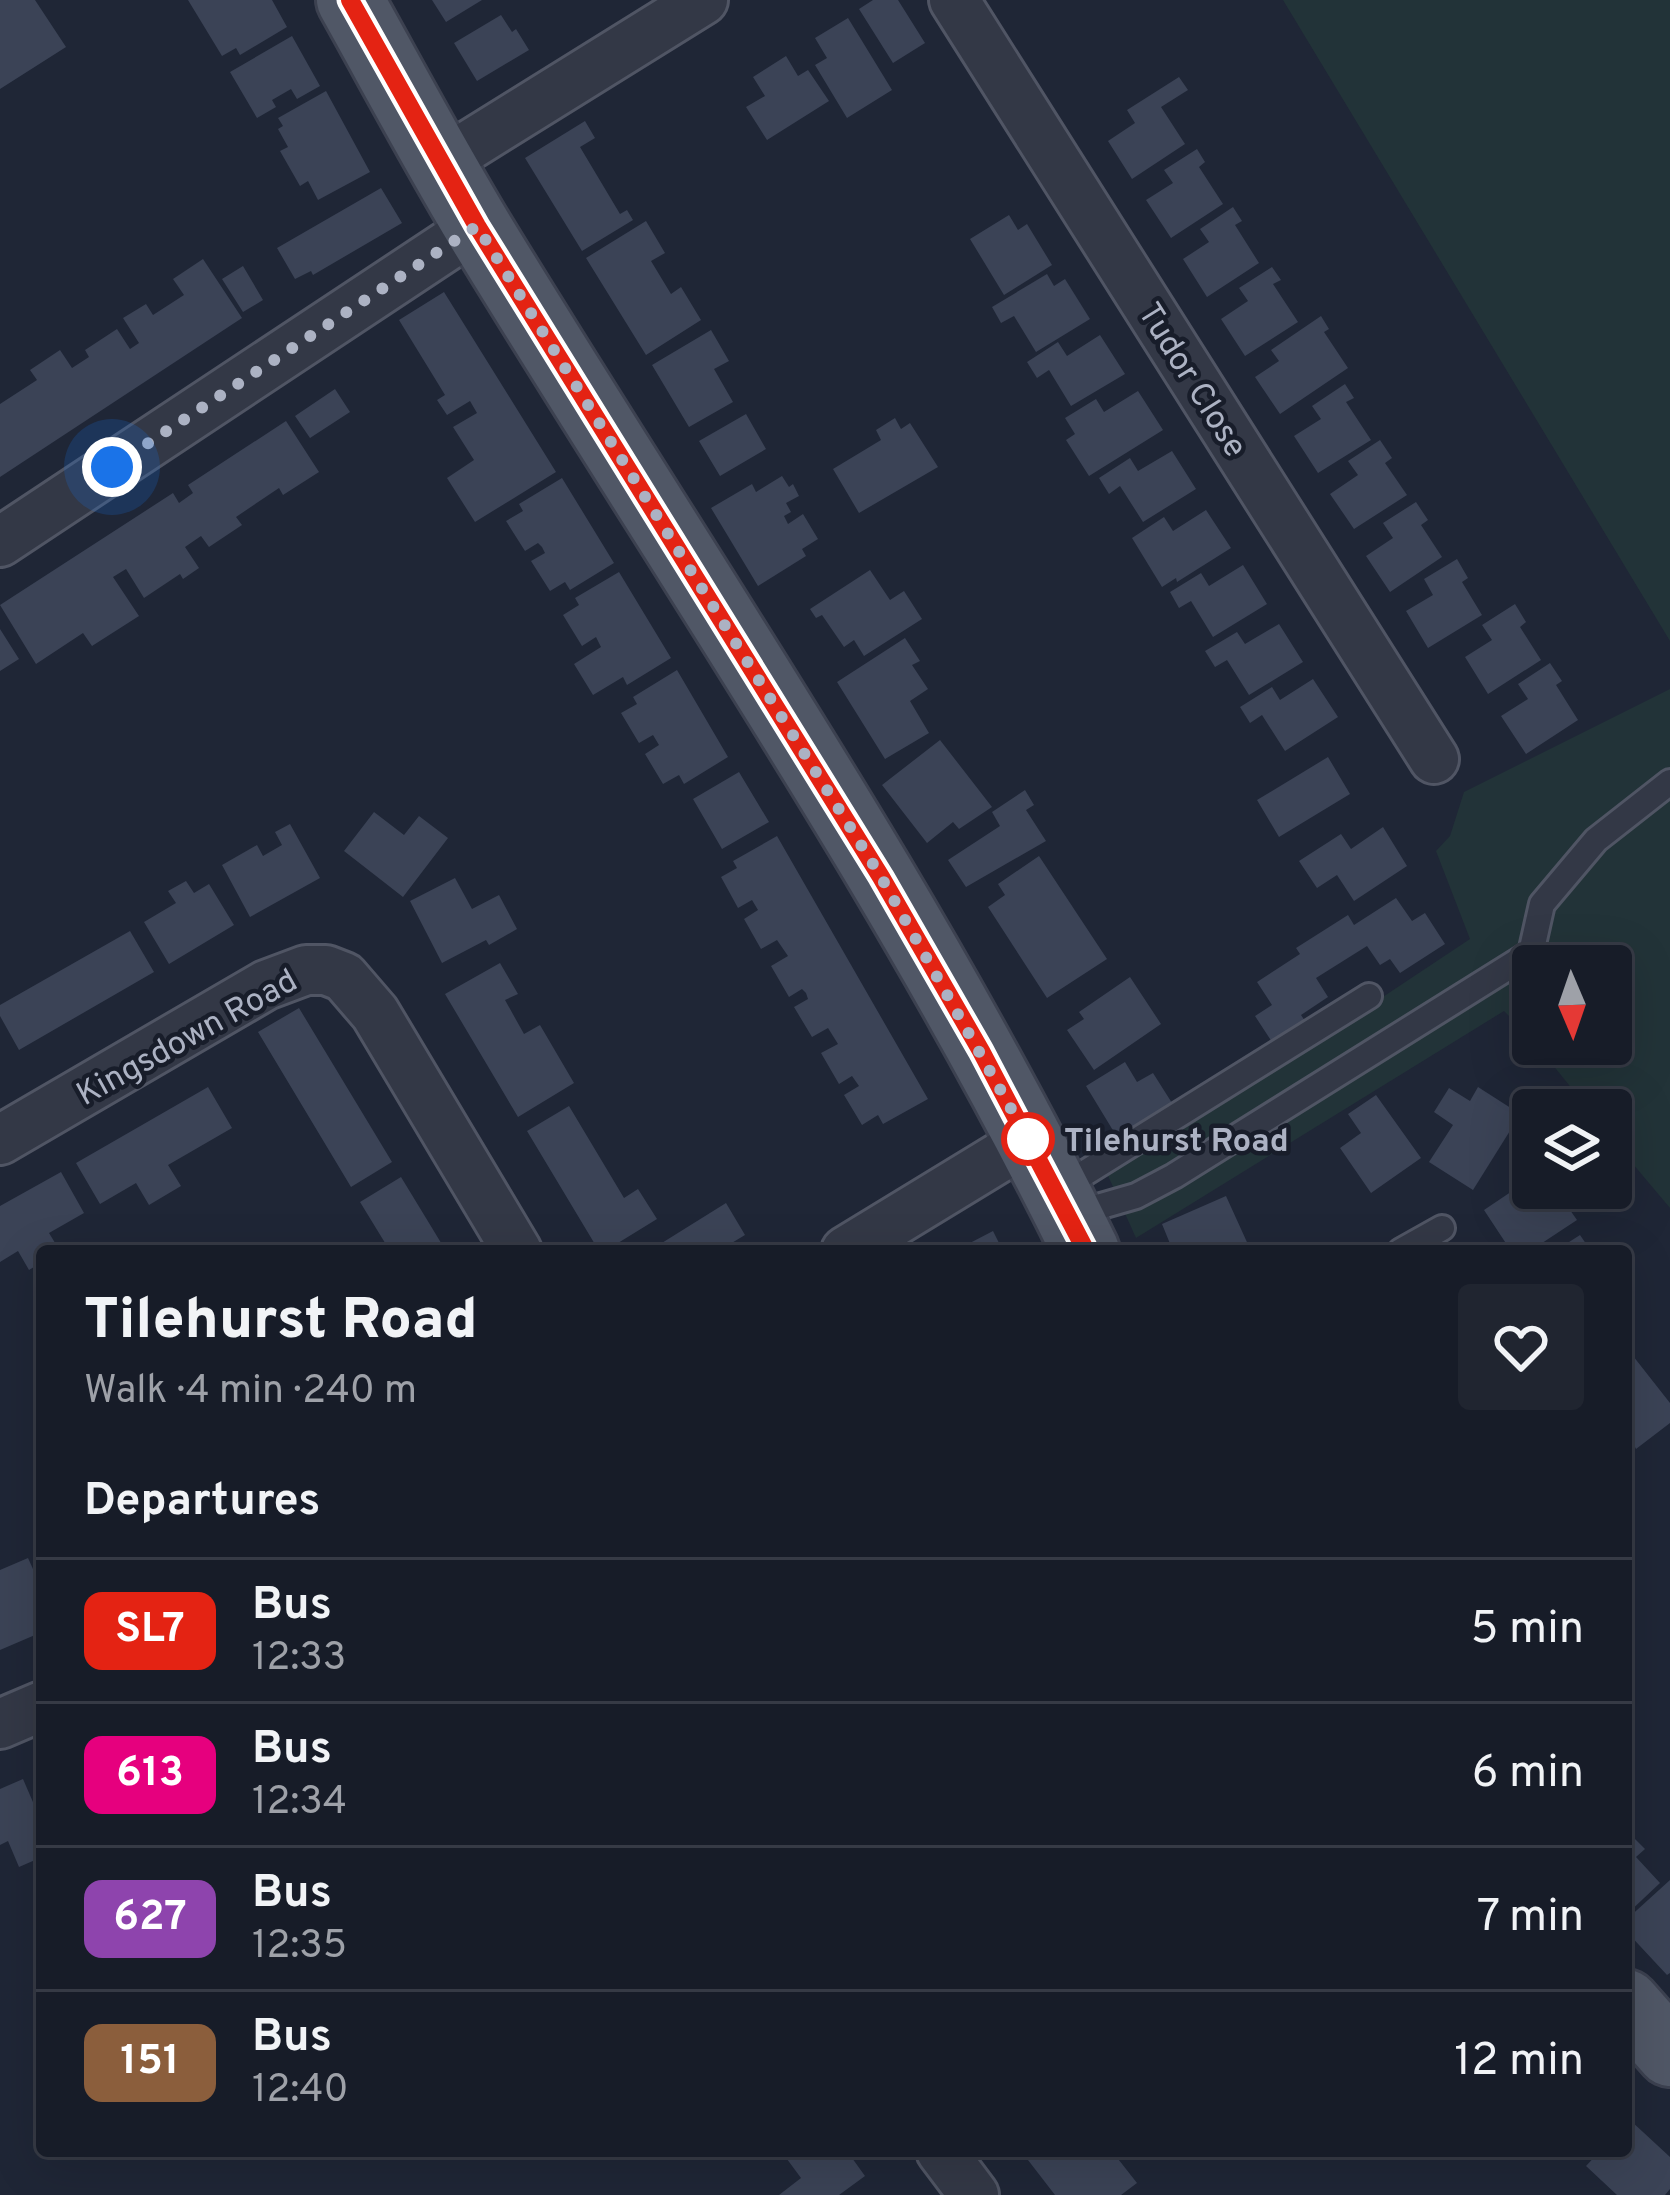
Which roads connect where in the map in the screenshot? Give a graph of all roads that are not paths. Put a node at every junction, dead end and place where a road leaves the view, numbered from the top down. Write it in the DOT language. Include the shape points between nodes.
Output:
graph roads {
  1 [pos="350,0"];
  2 [pos="703,0"];
  3 [pos="954,0"];
  4 [pos="441,163"];
  5 [pos="477,226"];
  6 [pos="0,542"];
  7 [pos="1434,759"];
  8 [pos="1670,782"];
  9 [pos="1370,996"];
  10 [pos="0,1140"];
  11 [pos="1060,1199"];
  12 [pos="1442,1228"];
  13 [pos="514,1245"];
  14 [pos="871,1245"];
  15 [pos="1412,1245"];
  16 [pos="36,1709"];
  17 [pos="0,1724"];
  18 [pos="1632,2010"];
  19 [pos="1670,2053"];
  20 [pos="946,2157"];
  21 [pos="974,2195"];
  1 -- 4 [label="main road"];
  2 -- 4 [label="street"];
  3 -- 7 [label="street, Tudor Close"];
  4 -- 5 [label="main road"];
  5 -- 6 [label="street"];
  5 -- 11 [label="main road" via="881,877"];
  8 -- 11 [label="lane" via="1596,840 1542,904 1531,953 1136,1196"];
  9 -- 11 [label="lane"];
  10 -- 13 [label="street, Kingsdown Road" via="266,986 326,970 344,977 375,1012"];
  11 -- 14 [label="street"];
  12 -- 15 [label="lane"];
  16 -- 17 [label="street"];
  18 -- 19 [label="main road"];
  20 -- 21 [label="street"];
}
